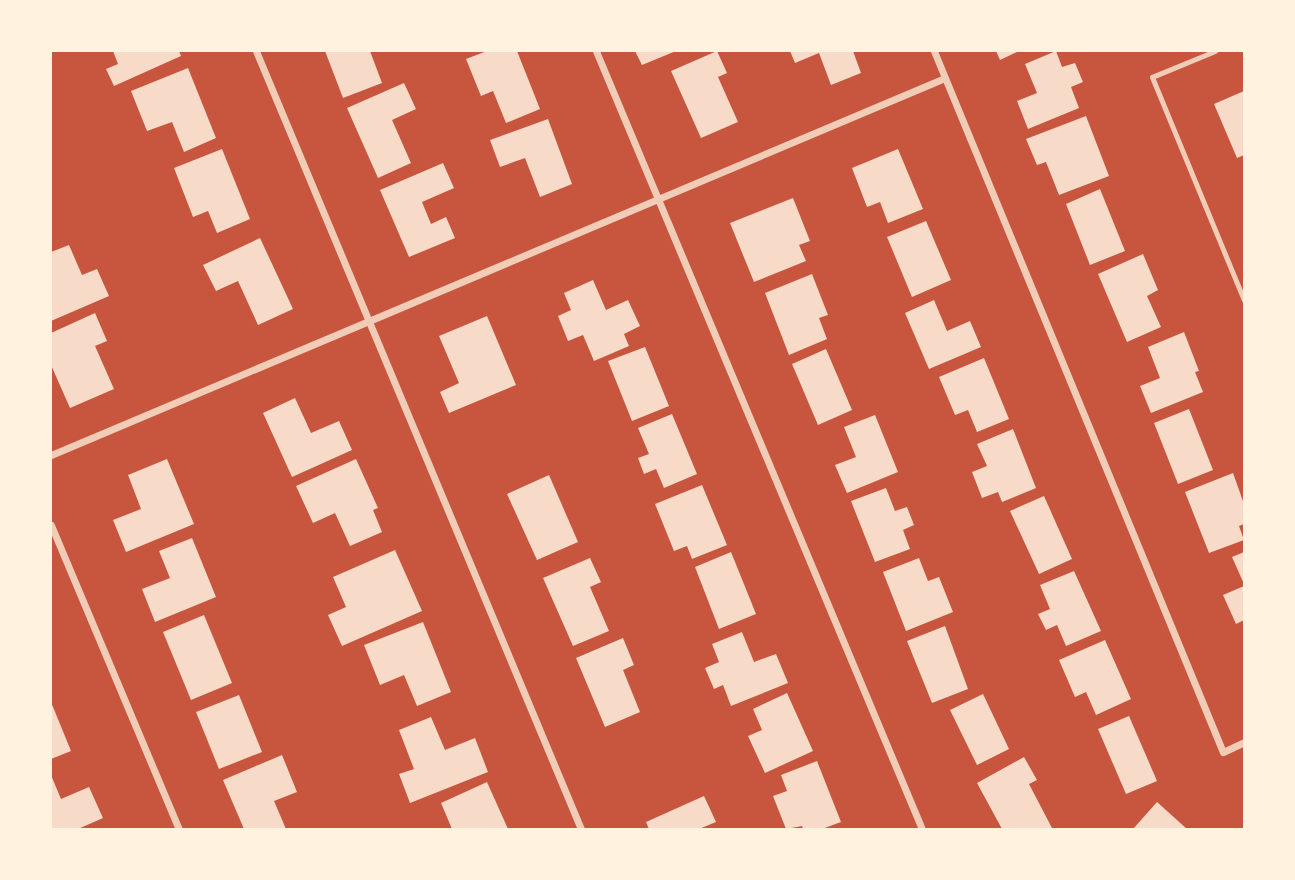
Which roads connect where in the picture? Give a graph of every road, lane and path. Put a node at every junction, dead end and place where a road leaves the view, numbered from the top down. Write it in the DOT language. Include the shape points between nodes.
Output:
graph roads {
  1 [pos="256,51"];
  2 [pos="596,51"];
  3 [pos="934,51"];
  4 [pos="1215,51"];
  5 [pos="945,78"];
  6 [pos="658,197"];
  7 [pos="1244,300"];
  8 [pos="369,321"];
  9 [pos="51,455"];
  10 [pos="51,525"];
  11 [pos="1244,742"];
  12 [pos="179,829"];
  13 [pos="581,829"];
  14 [pos="922,829"];
  1 -- 8 [label="street"];
  2 -- 6 [label="street"];
  3 -- 5 [label="street"];
  4 -- 7 [label="lane" via="1152,77"];
  5 -- 6 [label="street"];
  5 -- 11 [label="street" via="1223,751"];
  6 -- 8 [label="street"];
  6 -- 14 [label="street"];
  8 -- 9 [label="street"];
  8 -- 13 [label="street"];
  10 -- 12 [label="street"];
}
